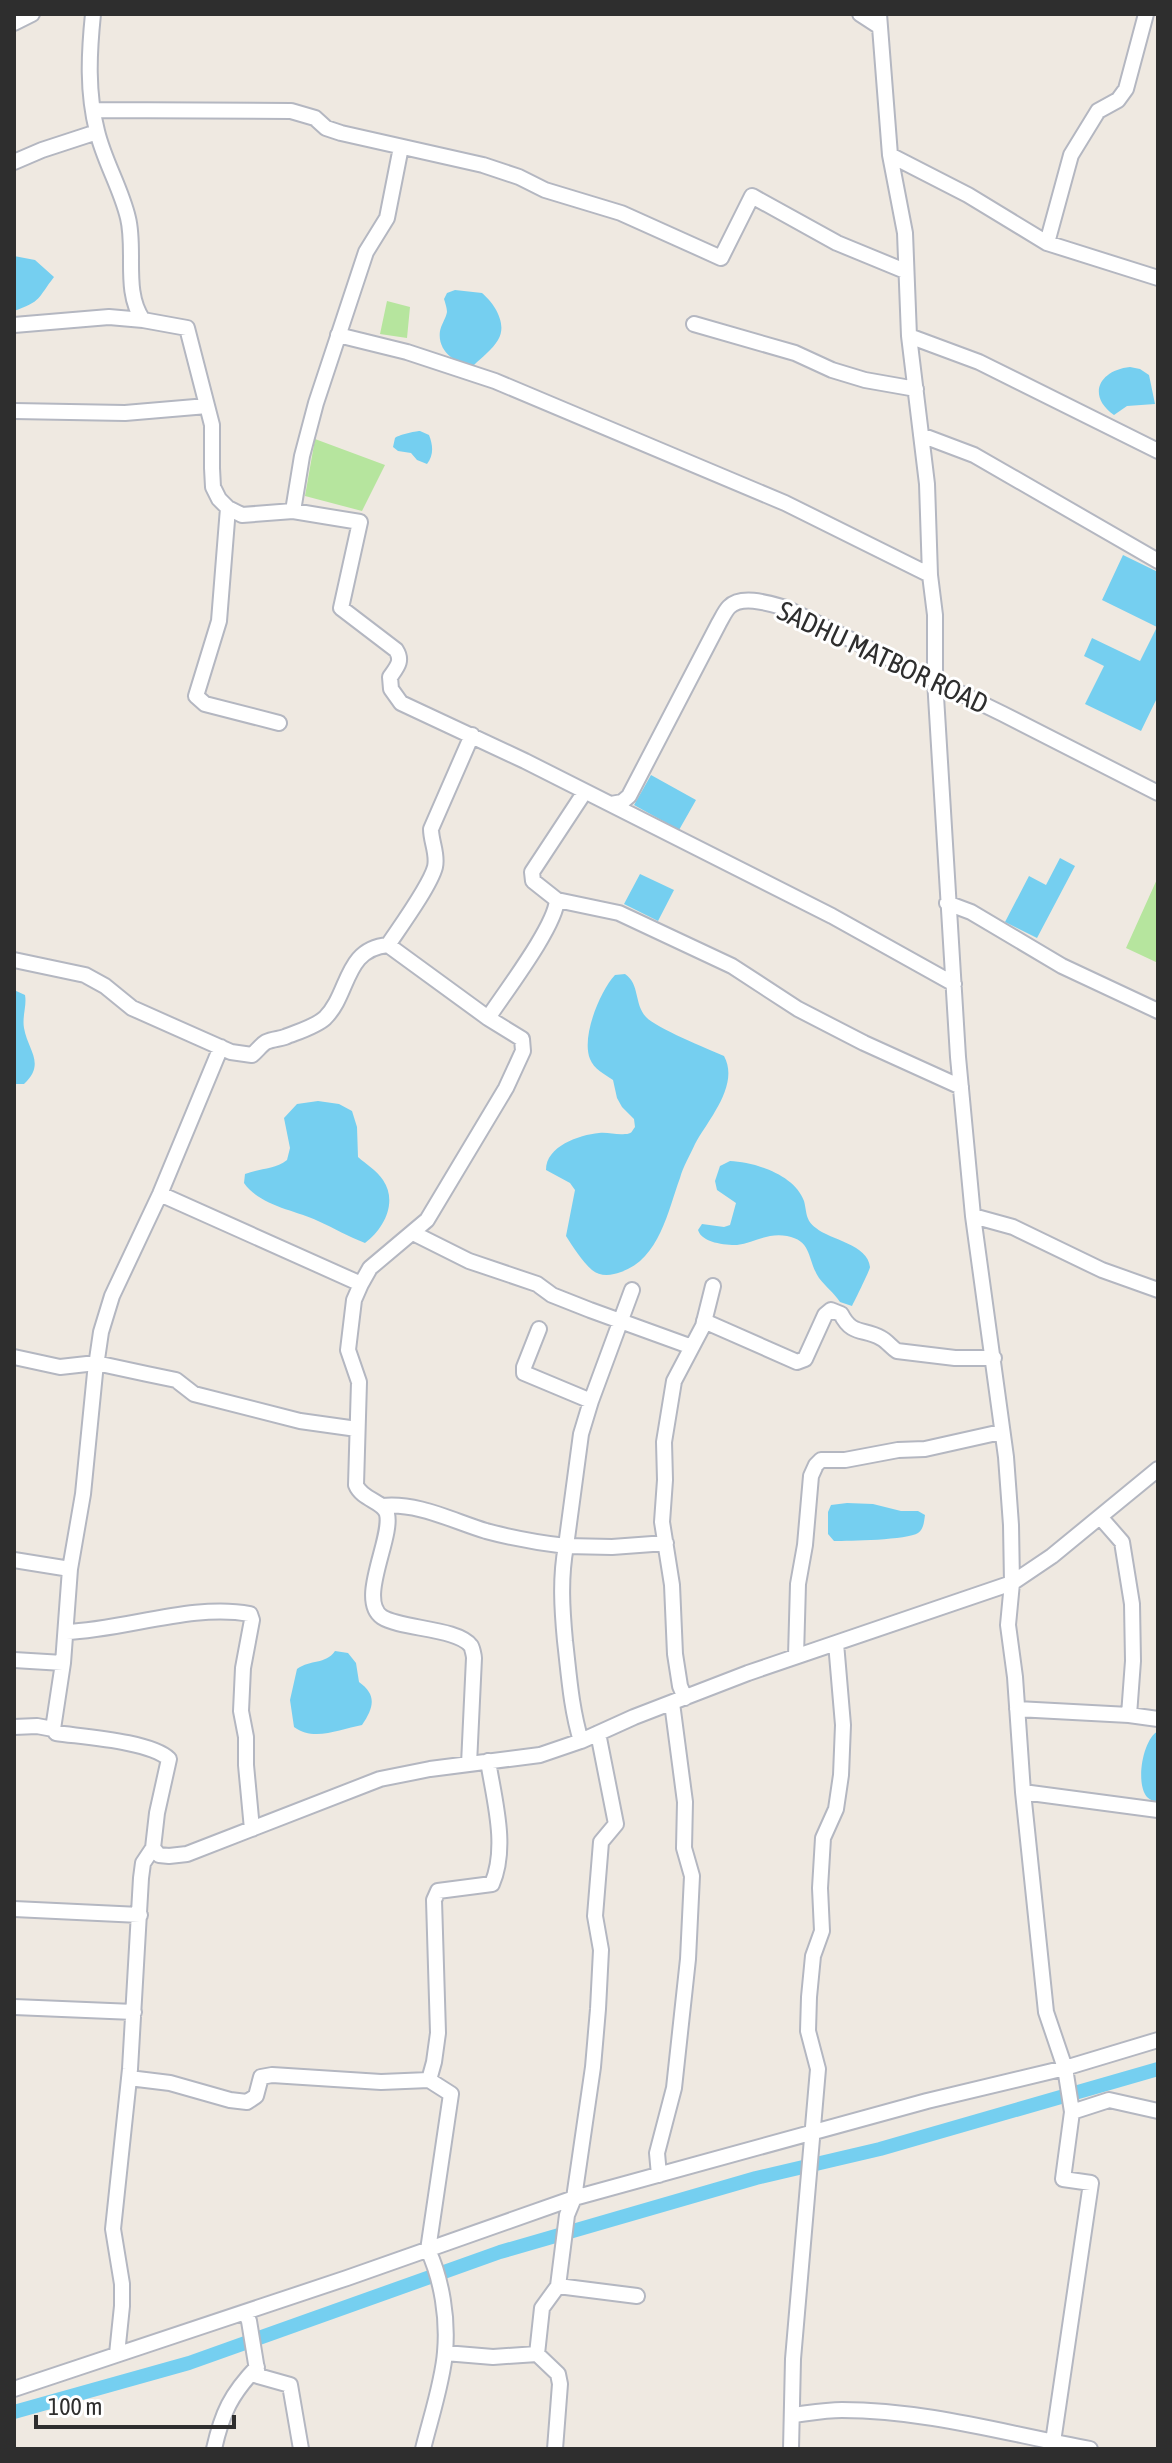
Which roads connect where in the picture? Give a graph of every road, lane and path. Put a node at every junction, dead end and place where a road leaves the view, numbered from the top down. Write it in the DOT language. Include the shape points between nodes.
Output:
graph roads {
  1 [pos="32,14"];
  2 [pos="93,14"];
  3 [pos="860,14"];
  4 [pos="1146,14"];
  5 [pos="880,20"];
  6 [pos="14,23"];
  7 [pos="93,110"];
  8 [pos="97,132"];
  9 [pos="401,147"];
  10 [pos="890,155"];
  11 [pos="14,162"];
  12 [pos="1047,243"];
  13 [pos="905,271"];
  14 [pos="1158,278"];
  15 [pos="143,320"];
  16 [pos="694,324"];
  17 [pos="14,325"];
  18 [pos="338,335"];
  19 [pos="909,336"];
  20 [pos="916,389"];
  21 [pos="207,406"];
  22 [pos="14,411"];
  23 [pos="921,435"];
  24 [pos="1158,451"];
  25 [pos="228,508"];
  26 [pos="293,511"];
  27 [pos="1158,561"];
  28 [pos="930,575"];
  29 [pos="935,680"];
  30 [pos="279,723"];
  31 [pos="472,735"];
  32 [pos="584,793"];
  33 [pos="1158,793"];
  34 [pos="611,804"];
  35 [pos="557,900"];
  36 [pos="947,903"];
  37 [pos="388,945"];
  38 [pos="14,960"];
  39 [pos="954,984"];
  40 [pos="1158,1011"];
  41 [pos="488,1018"];
  42 [pos="221,1047"];
  43 [pos="961,1087"];
  44 [pos="160,1194"];
  45 [pos="973,1216"];
  46 [pos="413,1233"];
  47 [pos="361,1284"];
  48 [pos="713,1286"];
  49 [pos="632,1290"];
  50 [pos="1158,1290"];
  51 [pos="620,1320"];
  52 [pos="704,1321"];
  53 [pos="539,1329"];
  54 [pos="692,1347"];
  55 [pos="14,1357"];
  56 [pos="994,1358"];
  57 [pos="96,1363"];
  58 [pos="591,1401"];
  59 [pos="357,1429"];
  60 [pos="1001,1432"];
  61 [pos="1158,1469"];
  62 [pos="382,1506"];
  63 [pos="1101,1518"];
  64 [pos="666,1543"];
  65 [pos="566,1546"];
  66 [pos="14,1560"];
  67 [pos="70,1569"];
  68 [pos="1012,1583"];
  69 [pos="66,1632"];
  70 [pos="836,1643"];
  71 [pos="796,1656"];
  72 [pos="14,1660"];
  73 [pos="63,1663"];
  74 [pos="678,1700"];
  75 [pos="1017,1709"];
  76 [pos="1129,1715"];
  77 [pos="1158,1719"];
  78 [pos="14,1727"];
  79 [pos="53,1729"];
  80 [pos="598,1733"];
  81 [pos="581,1741"];
  82 [pos="488,1761"];
  83 [pos="469,1764"];
  84 [pos="1023,1792"];
  85 [pos="1158,1810"];
  86 [pos="252,1829"];
  87 [pos="153,1848"];
  88 [pos="14,1909"];
  89 [pos="140,1915"];
  90 [pos="14,2007"];
  91 [pos="134,2012"];
  92 [pos="1158,2040"];
  93 [pos="1066,2073"];
  94 [pos="129,2078"];
  95 [pos="429,2080"];
  96 [pos="1072,2111"];
  97 [pos="1158,2111"];
  98 [pos="812,2134"];
  99 [pos="659,2175"];
  100 [pos="574,2198"];
  101 [pos="431,2256"];
  102 [pos="558,2286"];
  103 [pos="637,2296"];
  104 [pos="247,2317"];
  105 [pos="445,2353"];
  106 [pos="117,2354"];
  107 [pos="537,2354"];
  108 [pos="257,2367"];
  109 [pos="14,2389"];
  110 [pos="793,2415"];
  111 [pos="1053,2442"];
  112 [pos="214,2449"];
  113 [pos="301,2449"];
  114 [pos="423,2449"];
  115 [pos="555,2449"];
  116 [pos="791,2449"];
  117 [pos="1090,2449"];
  1 -- 6 [label="street"];
  2 -- 7 [label="street"];
  3 -- 5 [label="street"];
  4 -- 12 [label="street" via="1126,89 1098,111 1071,155"];
  5 -- 10 [label="street"];
  7 -- 8 [label="street"];
  7 -- 9 [label="street" via="291,111 333,131"];
  8 -- 11 [label="street"];
  8 -- 15 [label="street" via="128,218 132,293"];
  9 -- 13 [label="street" via="519,177 621,213 721,258 752,196 837,243"];
  9 -- 18 [label="street" via="387,218 366,252"];
  10 -- 12 [label="street"];
  10 -- 13 [label="street" via="905,233"];
  12 -- 14 [label="street"];
  13 -- 19 [label="street"];
  15 -- 17 [label="street" via="109,317"];
  15 -- 21 [label="street" via="187,328"];
  16 -- 20 [label="street" via="865,380"];
  18 -- 26 [label="street" via="312,416"];
  18 -- 28 [label="street" via="495,381 785,503"];
  19 -- 20 [label="street"];
  19 -- 24 [label="street" via="979,362"];
  20 -- 23 [label="street"];
  21 -- 22 [label="street" via="125,413"];
  21 -- 25 [label="street" via="213,487"];
  23 -- 27 [label="street" via="974,455"];
  23 -- 28 [label="street"];
  25 -- 26 [label="street" via="253,516"];
  25 -- 30 [label="street" via="219,621 196,696 205,704"];
  26 -- 31 [label="street" via="360,522 341,608 396,650 399,665 390,677 391,689 401,703"];
  28 -- 29 [label="street"];
  29 -- 33 [label="street, SADHU MATBOR ROAD"];
  29 -- 34 [label="street, SADHU MATBOR ROAD" via="786,608 737,601 727,608 629,796"];
  29 -- 36 [label="street"];
  31 -- 32 [label="street"];
  31 -- 37 [label="street" via="431,829 435,868"];
  32 -- 34 [label="street"];
  32 -- 35 [label="street" via="532,872 533,881"];
  34 -- 39 [label="street"];
  35 -- 41 [label="street" via="544,933"];
  35 -- 43 [label="street" via="619,913 732,966 851,1036"];
  36 -- 39 [label="street"];
  36 -- 40 [label="street"];
  37 -- 41 [label="street"];
  37 -- 42 [label="street" via="375,946 361,957 323,1019 265,1043 252,1055"];
  38 -- 42 [label="street" via="85,975 132,1008"];
  39 -- 43 [label="street"];
  41 -- 46 [label="street" via="522,1039 523,1051 465,1159"];
  42 -- 44 [label="street"];
  43 -- 45 [label="street"];
  44 -- 47 [label="street"];
  44 -- 57 [label="street" via="112,1296"];
  45 -- 50 [label="street" via="1013,1227"];
  45 -- 56 [label="street"];
  46 -- 47 [label="street" via="370,1268"];
  46 -- 51 [label="street" via="469,1261"];
  47 -- 59 [label="street" via="349,1333 350,1361 359,1382"];
  48 -- 52 [label="street"];
  49 -- 51 [label="street"];
  51 -- 54 [label="street"];
  51 -- 58 [label="street"];
  52 -- 54 [label="street"];
  52 -- 56 [label="street" via="797,1362 805,1359 831,1310 841,1314 846,1325 884,1339 897,1351"];
  53 -- 58 [label="street" via="524,1373"];
  54 -- 64 [label="street" via="674,1381 666,1421"];
  55 -- 57 [label="street" via="60,1367"];
  56 -- 60 [label="street"];
  57 -- 59 [label="street" via="176,1380 194,1394 300,1421"];
  57 -- 67 [label="street"];
  58 -- 65 [label="street" via="576,1459"];
  59 -- 62 [label="street" via="356,1485 359,1493"];
  60 -- 68 [label="street"];
  60 -- 71 [label="street" via="925,1449 821,1460 816,1465 798,1584"];
  61 -- 63 [label="street"];
  62 -- 65 [label="street" via="415,1509 507,1536"];
  62 -- 83 [label="street" via="387,1514 374,1584 375,1609 382,1617 471,1646"];
  63 -- 68 [label="street"];
  63 -- 76 [label="street" via="1122,1542 1131,1592"];
  64 -- 65 [label="street"];
  64 -- 74 [label="street"];
  65 -- 81 [label="street" via="562,1617"];
  66 -- 67 [label="street"];
  67 -- 69 [label="street"];
  68 -- 70 [label="street"];
  68 -- 75 [label="street" via="1008,1625"];
  69 -- 73 [label="street"];
  69 -- 86 [label="street" via="207,1612 250,1614 241,1711"];
  70 -- 71 [label="street"];
  70 -- 98 [label="street" via="842,1744 839,1795 823,1838 822,1931 809,1997 808,2031 818,2069"];
  71 -- 74 [label="street"];
  72 -- 73 [label="street"];
  73 -- 79 [label="street"];
  74 -- 80 [label="street"];
  74 -- 99 [label="street" via="684,1848 692,1876 674,2088 657,2153"];
  75 -- 76 [label="street"];
  75 -- 84 [label="street"];
  76 -- 77 [label="street"];
  78 -- 79 [label="street"];
  79 -- 87 [label="street" via="142,1747 169,1759"];
  80 -- 81 [label="street"];
  80 -- 100 [label="street" via="616,1824 601,1842 595,1916 601,1950 598,2009"];
  81 -- 82 [label="street" via="540,1755"];
  82 -- 83 [label="street"];
  82 -- 95 [label="street" via="498,1843 492,1884 438,1891 434,1900 438,2033"];
  83 -- 86 [label="street" via="380,1779"];
  84 -- 85 [label="street"];
  84 -- 93 [label="street" via="1046,2012"];
  86 -- 87 [label="street" via="187,1854 159,1855"];
  87 -- 89 [label="street" via="143,1863"];
  88 -- 89 [label="street"];
  89 -- 91 [label="street"];
  90 -- 91 [label="street"];
  91 -- 94 [label="street"];
  92 -- 93 [label="street"];
  93 -- 96 [label="street"];
  93 -- 98 [label="street" via="927,2101"];
  94 -- 95 [label="street" via="247,2102 256,2096 261,2077 272,2075"];
  94 -- 106 [label="street" via="113,2229 122,2284"];
  95 -- 101 [label="street" via="451,2094"];
  96 -- 97 [label="street" via="1109,2100"];
  96 -- 111 [label="street" via="1063,2179 1091,2183"];
  98 -- 99 [label="street"];
  98 -- 110 [label="street"];
  99 -- 100 [label="street"];
  100 -- 101 [label="street"];
  100 -- 102 [label="street"];
  101 -- 104 [label="street"];
  101 -- 105 [label="street" via="444,2305"];
  102 -- 103 [label="street"];
  102 -- 107 [label="street" via="542,2308"];
  104 -- 106 [label="street"];
  104 -- 108 [label="street"];
  105 -- 107 [label="street"];
  105 -- 114 [label="street"];
  106 -- 109 [label="street"];
  107 -- 115 [label="street" via="558,2374 560,2384"];
  108 -- 112 [label="street" via="236,2389"];
  108 -- 113 [label="street" via="258,2376 290,2385"];
  110 -- 111 [label="street" via="841,2410 897,2413"];
  110 -- 116 [label="street"];
  111 -- 117 [label="street"];
}
